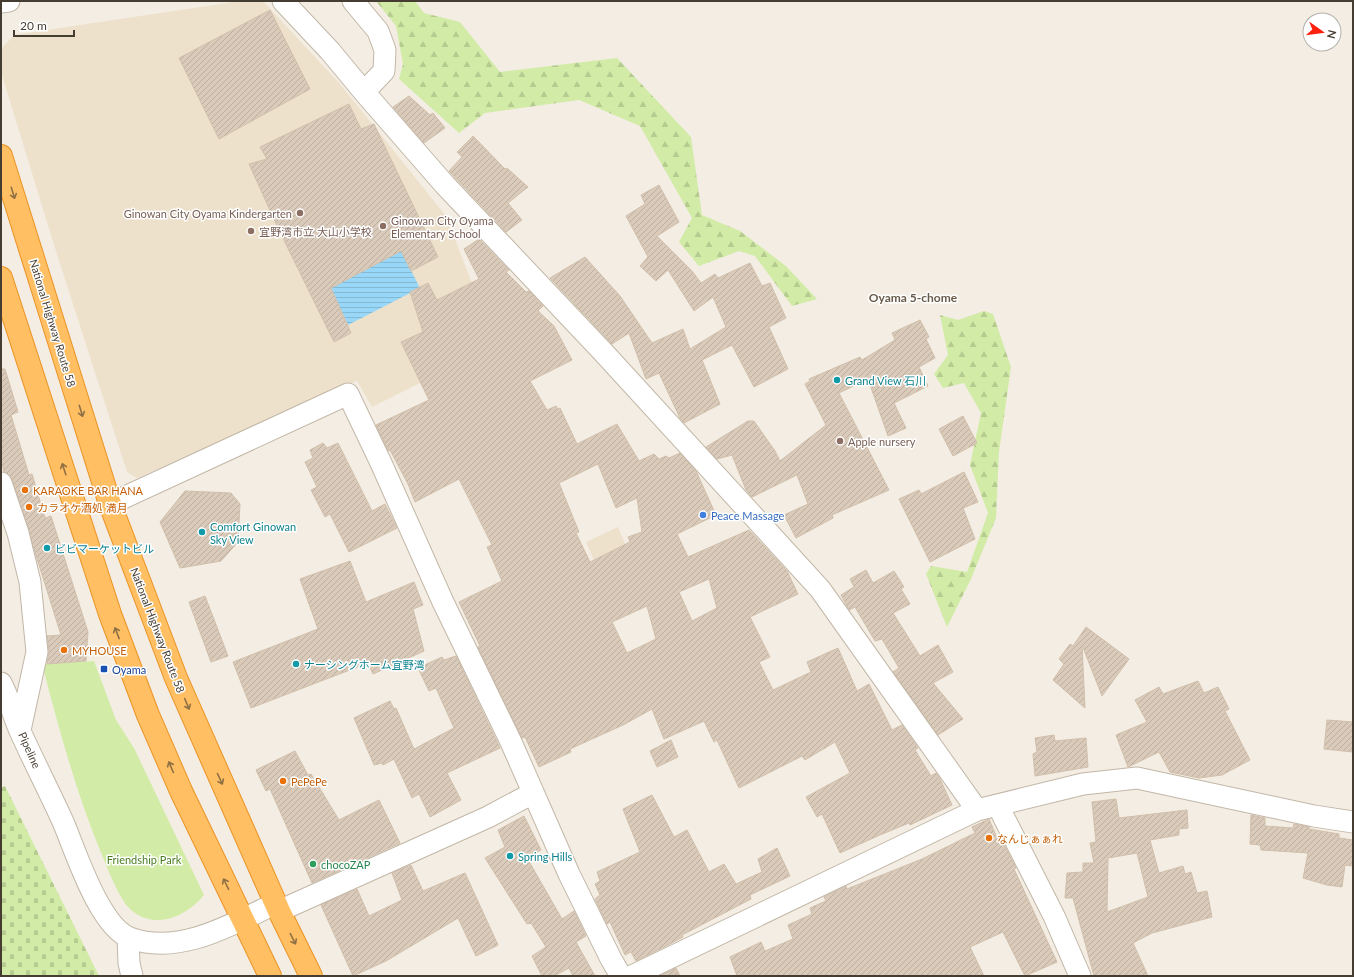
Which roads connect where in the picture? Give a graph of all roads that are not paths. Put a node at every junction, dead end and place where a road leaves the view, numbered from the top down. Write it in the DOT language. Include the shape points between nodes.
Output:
graph roads {
  1 [pos="9,1"];
  2 [pos="283,1"];
  3 [pos="353,1"];
  4 [pos="1,2"];
  5 [pos="364,92"];
  6 [pos="1,156"];
  7 [pos="1,278"];
  8 [pos="1,483"];
  9 [pos="110,504"];
  10 [pos="1,683"];
  11 [pos="20,730"];
  12 [pos="533,793"];
  13 [pos="998,806"];
  14 [pos="977,810"];
  15 [pos="1353,822"];
  16 [pos="278,907"];
  17 [pos="243,919"];
  18 [pos="128,937"];
  19 [pos="132,976"];
  20 [pos="270,976"];
  21 [pos="311,976"];
  22 [pos="621,976"];
  23 [pos="632,976"];
  24 [pos="1080,976"];
  1 -- 4 [label="street"];
  2 -- 5 [label="street"];
  3 -- 5 [label="street" via="378,31 385,50 384,71"];
  5 -- 14 [label="street" via="445,185 604,353 820,589"];
  6 -- 9 [label="highway, National Highway Route 58, one-way"];
  17 -- 7 [label="highway, one-way" via="181,791 148,715 116,628"];
  8 -- 11 [label="street, Pipeline" via="18,533 30,582 37,652"];
  9 -- 12 [label="street" via="348,394"];
  9 -- 16 [label="highway, National Highway Route 58, one-way" via="176,678"];
  10 -- 11 [label="street"];
  11 -- 18 [label="street, Pipeline" via="95,897 110,922"];
  12 -- 16 [label="street" via="488,817"];
  12 -- 22 [label="street" via="569,874 610,959"];
  13 -- 14 [label="street"];
  13 -- 15 [label="street" via="1083,784 1137,778"];
  13 -- 24 [label="street" via="1054,916"];
  14 -- 23 [label="street"];
  16 -- 17 [label="street"];
  16 -- 21 [label="highway, National Highway Route 58, one-way"];
  17 -- 18 [label="street" via="198,937 169,943 146,942"];
  17 -- 20 [label="highway"];
  18 -- 19 [label="street"];
}
